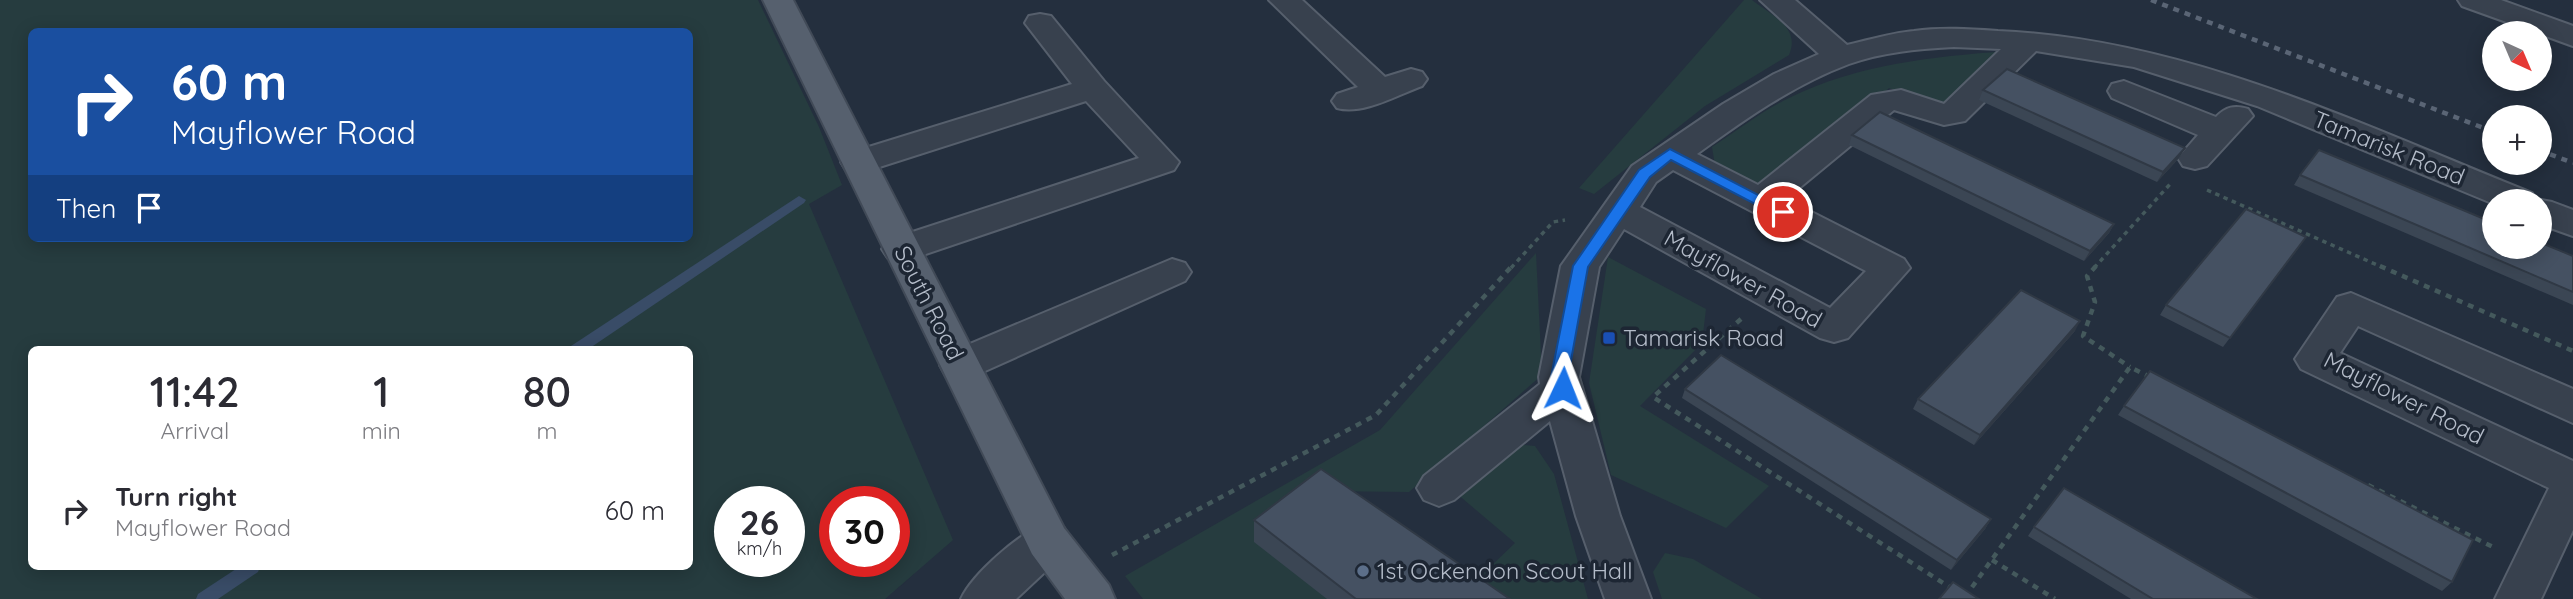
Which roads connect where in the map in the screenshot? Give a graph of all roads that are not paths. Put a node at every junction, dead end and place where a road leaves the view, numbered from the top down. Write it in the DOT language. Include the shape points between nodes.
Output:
graph roads {
  1 [pos="778,0"];
  2 [pos="1284,0"];
  3 [pos="1775,0"];
  4 [pos="2473,0"];
  5 [pos="1040,23"];
  6 [pos="2573,37"];
  7 [pos="2028,41"];
  8 [pos="1840,57"];
  9 [pos="1411,79"];
  10 [pos="1092,88"];
  11 [pos="1380,90"];
  12 [pos="2124,91"];
  13 [pos="2259,96"];
  14 [pos="1349,102"];
  15 [pos="2219,131"];
  16 [pos="1670,154"];
  17 [pos="858,162"];
  18 [pos="2186,168"];
  19 [pos="2489,189"];
  20 [pos="1761,201"];
  21 [pos="1619,211"];
  22 [pos="2552,215"];
  23 [pos="2573,223"];
  24 [pos="901,249"];
  25 [pos="1172,272"];
  26 [pos="960,365"];
  27 [pos="1563,388"];
  28 [pos="2573,407"];
  29 [pos="2573,482"];
  30 [pos="1439,488"];
  31 [pos="1072,572"];
  32 [pos="2526,583"];
  33 [pos="984,599"];
  34 [pos="1628,599"];
  1 -- 17 [label="main road, South Road"];
  2 -- 11 [label="street"];
  3 -- 8 [label="street"];
  4 -- 6 [label="street"];
  5 -- 10 [label="street"];
  7 -- 8 [label="street, Tamarisk Road" via="1913,40"];
  7 -- 13 [label="street, Tamarisk Road" via="2139,58"];
  7 -- 20 [label="street" via="1953,114 1943,115 1899,99 1884,102"];
  8 -- 16 [label="street, Tamarisk Road" via="1785,81"];
  9 -- 11 [label="street"];
  10 -- 17 [label="street"];
  10 -- 24 [label="street" via="1162,162"];
  11 -- 14 [label="street"];
  12 -- 15 [label="street"];
  13 -- 15 [label="street"];
  13 -- 19 [label="street, Tamarisk Road"];
  15 -- 18 [label="street"];
  16 -- 20 [label="street, Mayflower Road"];
  16 -- 21 [label="street, Tamarisk Road" via="1644,174"];
  17 -- 24 [label="main road, South Road"];
  20 -- 21 [label="street, Mayflower Road" via="1891,268 1834,328"];
  21 -- 27 [label="street, Tamarisk Road" via="1580,266 1559,377"];
  22 -- 23 [label="street"];
  24 -- 26 [label="main road, South Road"];
  25 -- 26 [label="street"];
  26 -- 31 [label="main road, South Road"];
  27 -- 30 [label="street"];
  27 -- 34 [label="street, Tamarisk Road" via="1598,516"];
  28 -- 29 [label="street, Mayflower Road" via="2351,307 2315,359"];
  29 -- 32 [label="street"];
  31 -- 33 [label="street"];
}
